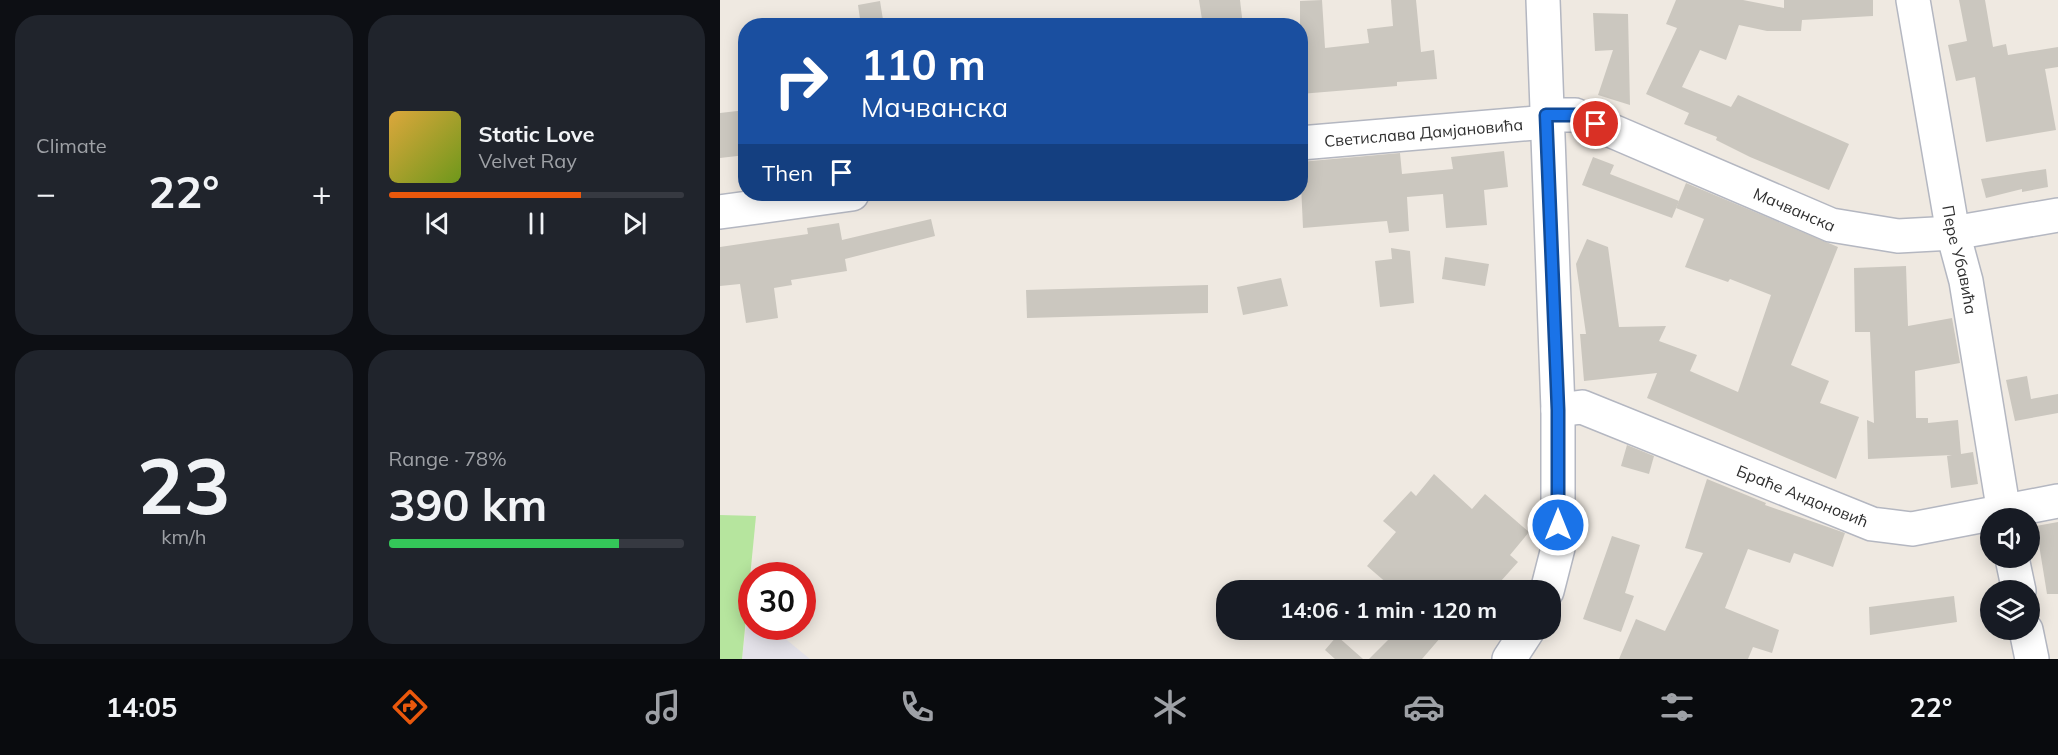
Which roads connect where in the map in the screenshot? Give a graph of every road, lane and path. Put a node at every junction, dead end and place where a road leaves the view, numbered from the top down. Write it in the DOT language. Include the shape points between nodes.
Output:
graph roads {
  1 [pos="1543,0"];
  2 [pos="1913,0"];
  3 [pos="1547,119"];
  4 [pos="1308,142"];
  5 [pos="801,201"];
  6 [pos="720,212"];
  7 [pos="2058,215"];
  8 [pos="1953,233"];
  9 [pos="1558,410"];
  10 [pos="2058,501"];
  11 [pos="2003,508"];
  12 [pos="2031,508"];
  13 [pos="1980,519"];
  14 [pos="1549,580"];
  15 [pos="2028,640"];
  16 [pos="2031,659"];
  1 -- 3 [label="street"];
  2 -- 8 [label="street, Пере Убавића"];
  3 -- 4 [label="street, Светислава Дамјановића"];
  3 -- 8 [label="street, Мачванска" via="1575,115 1831,225 1898,236"];
  3 -- 9 [label="street"];
  5 -- 6 [label="street"];
  7 -- 8 [label="street, Мачванска"];
  8 -- 11 [label="street, Пере Убавића" via="1966,282"];
  9 -- 13 [label="street, Браће Андоновић" via="1582,406 1872,524 1912,529"];
  9 -- 14 [label="street" via="1557,548"];
  10 -- 12 [label="street, Браће Андоновић"];
  15 -- 16 [label="street"];
}
